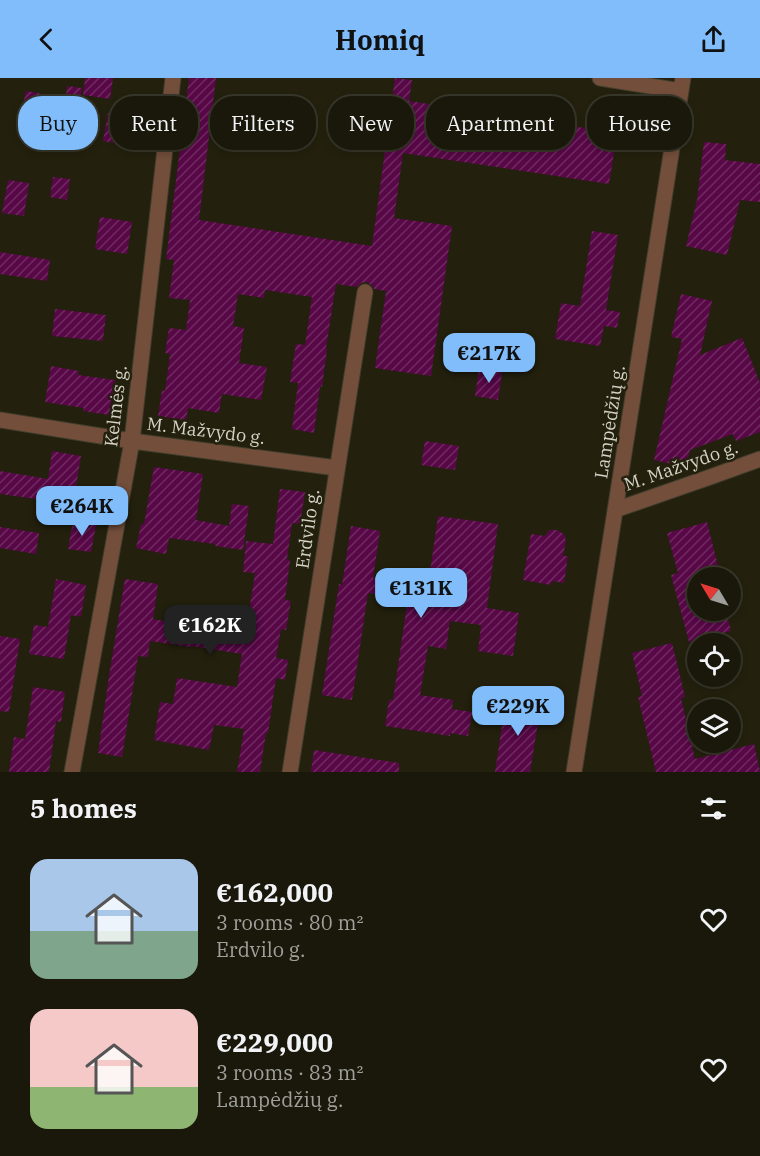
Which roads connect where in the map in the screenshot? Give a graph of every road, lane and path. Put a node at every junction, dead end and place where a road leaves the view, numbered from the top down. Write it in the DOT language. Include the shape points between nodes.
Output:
graph roads {
  1 [pos="173,78"];
  2 [pos="600,78"];
  3 [pos="682,85"];
  4 [pos="365,292"];
  5 [pos="0,420"];
  6 [pos="132,441"];
  7 [pos="760,459"];
  8 [pos="337,468"];
  9 [pos="615,510"];
  10 [pos="72,772"];
  11 [pos="290,772"];
  12 [pos="574,772"];
  1 -- 6 [label="street, Kelmės g."];
  2 -- 3 [label="street"];
  3 -- 9 [label="street, Lampėdžių g."];
  4 -- 8 [label="street, Erdvilo g."];
  5 -- 6 [label="street, M. Mažvydo g."];
  6 -- 8 [label="street, M. Mažvydo g."];
  6 -- 10 [label="street, Kelmės g."];
  7 -- 9 [label="street, M. Mažvydo g."];
  8 -- 11 [label="street, Erdvilo g."];
  9 -- 12 [label="street, Lampėdžių g."];
}
